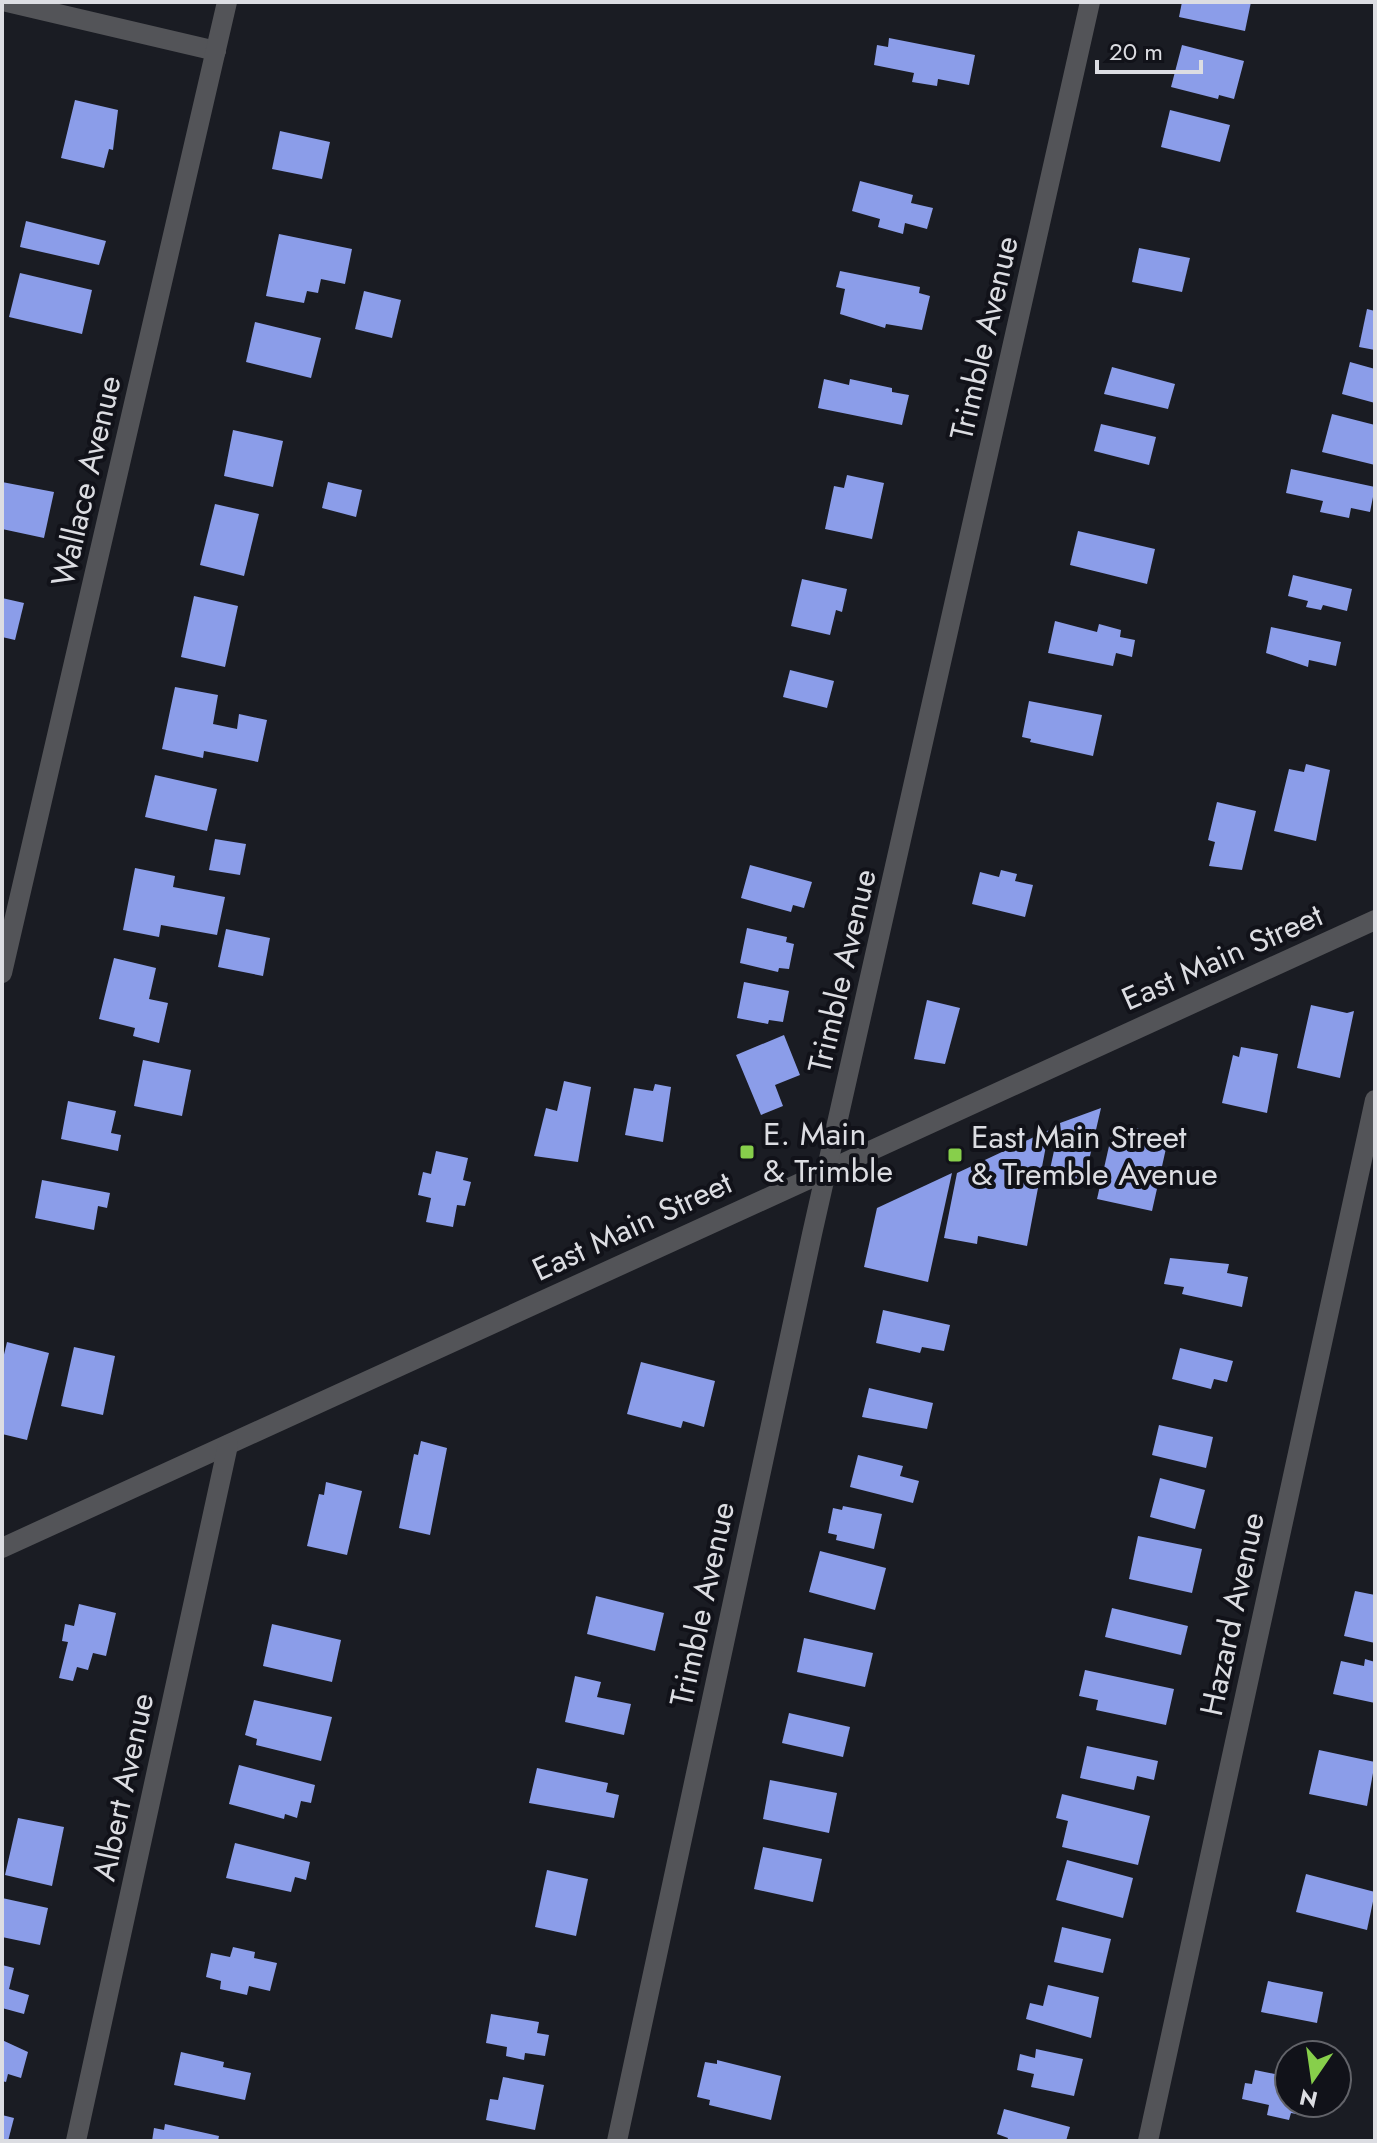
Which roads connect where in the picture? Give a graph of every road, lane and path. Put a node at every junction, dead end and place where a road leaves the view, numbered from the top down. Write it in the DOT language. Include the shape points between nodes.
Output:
graph roads {
  1 [pos="7,2"];
  2 [pos="227,2"];
  3 [pos="1090,2"];
  4 [pos="216,51"];
  5 [pos="1375,920"];
  6 [pos="2,973"];
  7 [pos="1375,1100"];
  8 [pos="828,1169"];
  9 [pos="228,1445"];
  10 [pos="2,1548"];
  11 [pos="76,2141"];
  12 [pos="617,2141"];
  13 [pos="1148,2141"];
  1 -- 4 [label="street"];
  2 -- 4 [label="street, Wallace Avenue"];
  3 -- 8 [label="street, Trimble Avenue"];
  4 -- 6 [label="street, Wallace Avenue"];
  5 -- 8 [label="street, East Main Street"];
  7 -- 13 [label="street, Hazard Avenue"];
  8 -- 9 [label="street, East Main Street"];
  8 -- 12 [label="street, Trimble Avenue"];
  9 -- 10 [label="street, East Main Street"];
  9 -- 11 [label="street, Albert Avenue"];
}
